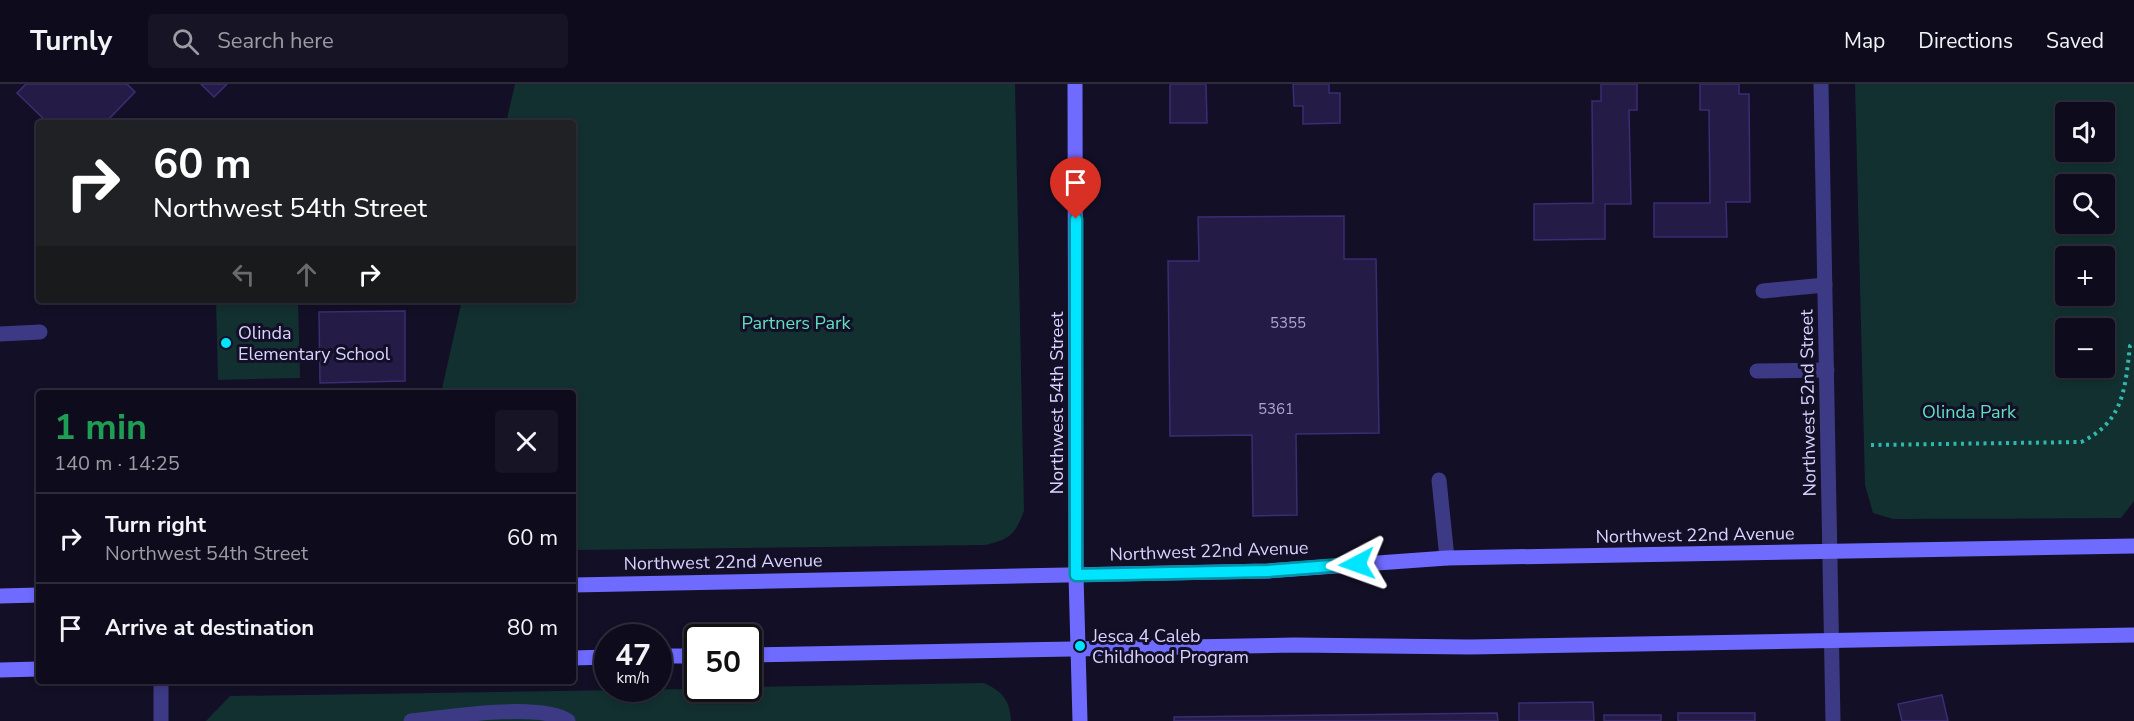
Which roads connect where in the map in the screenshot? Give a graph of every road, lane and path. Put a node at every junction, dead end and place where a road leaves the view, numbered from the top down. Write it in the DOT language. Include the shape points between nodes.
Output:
graph roads {
  1 [pos="1075,84"];
  2 [pos="1821,84"];
  3 [pos="1825,285"];
  4 [pos="1763,291"];
  5 [pos="40,332"];
  6 [pos="0,334"];
  7 [pos="2134,342"];
  8 [pos="1827,370"];
  9 [pos="1757,371"];
  10 [pos="1871,445"];
  11 [pos="1439,480"];
  12 [pos="2134,546"];
  13 [pos="1830,552"];
  14 [pos="1447,558"];
  15 [pos="1076,575"];
  16 [pos="576,585"];
  17 [pos="36,595"];
  18 [pos="0,596"];
  19 [pos="2134,635"];
  20 [pos="1832,640"];
  21 [pos="1079,649"];
  22 [pos="762,655"];
  23 [pos="594,657"];
  24 [pos="576,658"];
  25 [pos="36,669"];
  26 [pos="0,670"];
  27 [pos="161,684"];
  28 [pos="161,721"];
  29 [pos="411,721"];
  30 [pos="568,721"];
  31 [pos="1080,721"];
  32 [pos="1833,721"];
  1 -- 15 [label="main road, Northwest 54th Street"];
  2 -- 3 [label="street, Northwest 52nd Street"];
  3 -- 4 [label="street"];
  3 -- 8 [label="street, Northwest 52nd Street"];
  5 -- 6 [label="street"];
  7 -- 10 [label="path" via="2130,346 2124,392 2109,422 2096,435 2081,442"];
  8 -- 9 [label="street"];
  8 -- 13 [label="street, Northwest 52nd Street"];
  11 -- 14 [label="street"];
  12 -- 13 [label="main road, Northwest 22nd Avenue"];
  13 -- 14 [label="main road, Northwest 22nd Avenue"];
  13 -- 20 [label="street, Northwest 52nd Street"];
  14 -- 15 [label="main road, Northwest 22nd Avenue" via="1268,571"];
  15 -- 16 [label="main road, Northwest 22nd Avenue"];
  15 -- 21 [label="main road, Northwest 54th Street"];
  17 -- 18 [label="main road"];
  19 -- 20 [label="main road"];
  20 -- 21 [label="main road"];
  20 -- 32 [label="street, Northwest 52nd Street"];
  21 -- 22 [label="main road"];
  21 -- 31 [label="main road, Northwest 54th Street"];
  23 -- 24 [label="main road"];
  25 -- 26 [label="main road"];
  27 -- 28 [label="street"];
  29 -- 30 [label="street" via="525,712 561,716"];
}
